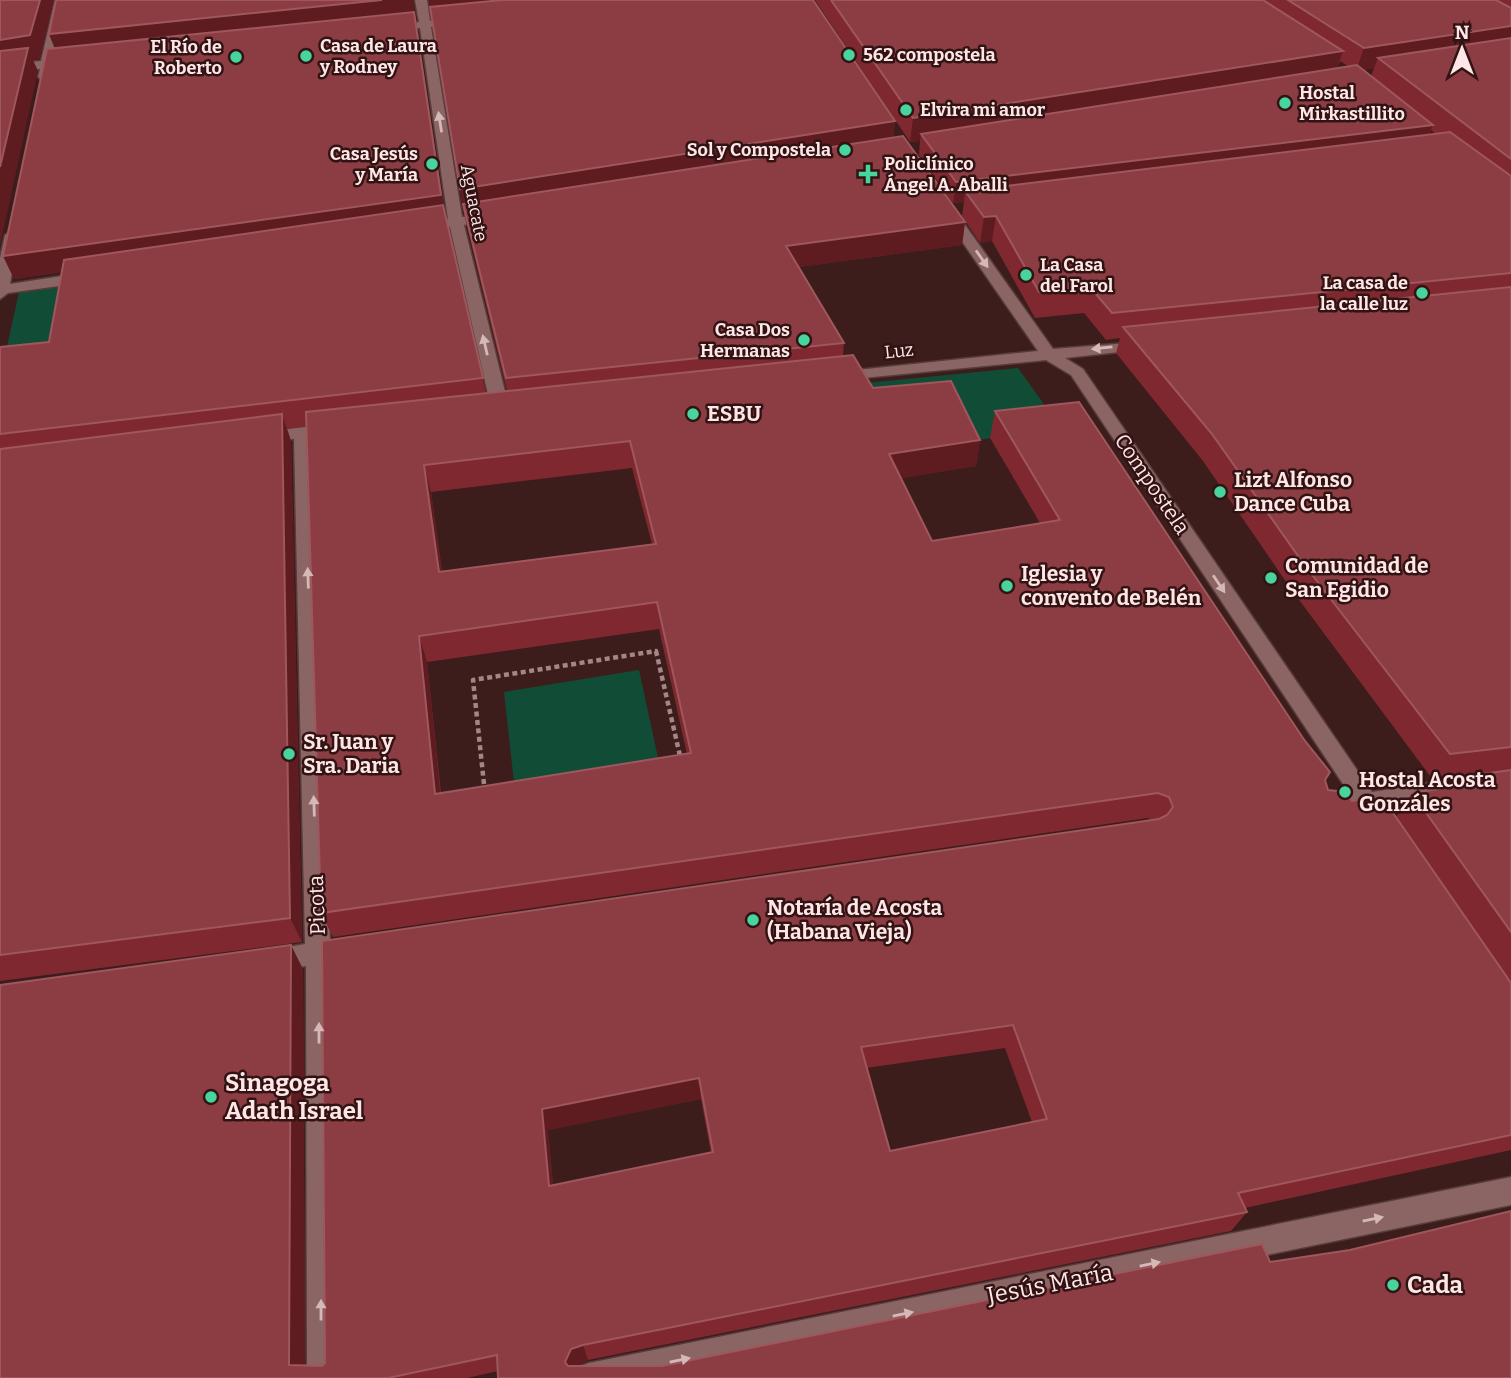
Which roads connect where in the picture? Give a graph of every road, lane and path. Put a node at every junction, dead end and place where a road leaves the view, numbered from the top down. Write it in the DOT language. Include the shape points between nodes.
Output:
graph roads {
  1 [pos="61,0"];
  2 [pos="421,0"];
  3 [pos="478,19"];
  4 [pos="424,24"];
  5 [pos="370,30"];
  6 [pos="87,61"];
  7 [pos="46,65"];
  8 [pos="0,69"];
  9 [pos="41,91"];
  10 [pos="950,207"];
  11 [pos="511,214"];
  12 [pos="456,222"];
  13 [pos="14,224"];
  14 [pos="401,230"];
  15 [pos="97,276"];
  16 [pos="0,291"];
  17 [pos="1164,342"];
  18 [pos="1048,354"];
  19 [pos="819,379"];
  20 [pos="501,412"];
  21 [pos="356,427"];
  22 [pos="303,432"];
  23 [pos="248,439"];
  24 [pos="473,680"];
  25 [pos="1462,788"];
  26 [pos="1366,801"];
  27 [pos="1334,806"];
  28 [pos="1396,846"];
  29 [pos="374,945"];
  30 [pos="318,953"];
  31 [pos="249,962"];
  32 [pos="1511,1191"];
  33 [pos="322,1378"];
  34 [pos="589,1378"];
  1 -- 7 [label="street"];
  2 -- 4 [label="street, Aguacate"];
  3 -- 4 [label="street"];
  4 -- 5 [label="street"];
  12 -- 4 [label="street, Aguacate, one-way"];
  6 -- 7 [label="street"];
  7 -- 8 [label="street"];
  7 -- 9 [label="street"];
  10 -- 18 [label="street, Compostela, one-way"];
  11 -- 12 [label="street"];
  12 -- 14 [label="street"];
  20 -- 12 [label="street, Aguacate, one-way"];
  13 -- 16 [label="street"];
  15 -- 16 [label="street"];
  17 -- 18 [label="street, Luz, one-way"];
  18 -- 19 [label="street, Luz"];
  18 -- 26 [label="street, Compostela, one-way" via="1077,372"];
  21 -- 22 [label="street"];
  22 -- 23 [label="street"];
  30 -- 22 [label="street, Picota, one-way"];
  24 -- 24 [label="path" via="656,651 683,769 486,803"];
  25 -- 26 [label="street"];
  26 -- 27 [label="street"];
  26 -- 28 [label="street, Compostela"];
  29 -- 30 [label="street"];
  30 -- 31 [label="street"];
  33 -- 30 [label="street, Picota, one-way"];
  34 -- 32 [label="street, Jesús María, one-way"];
}
